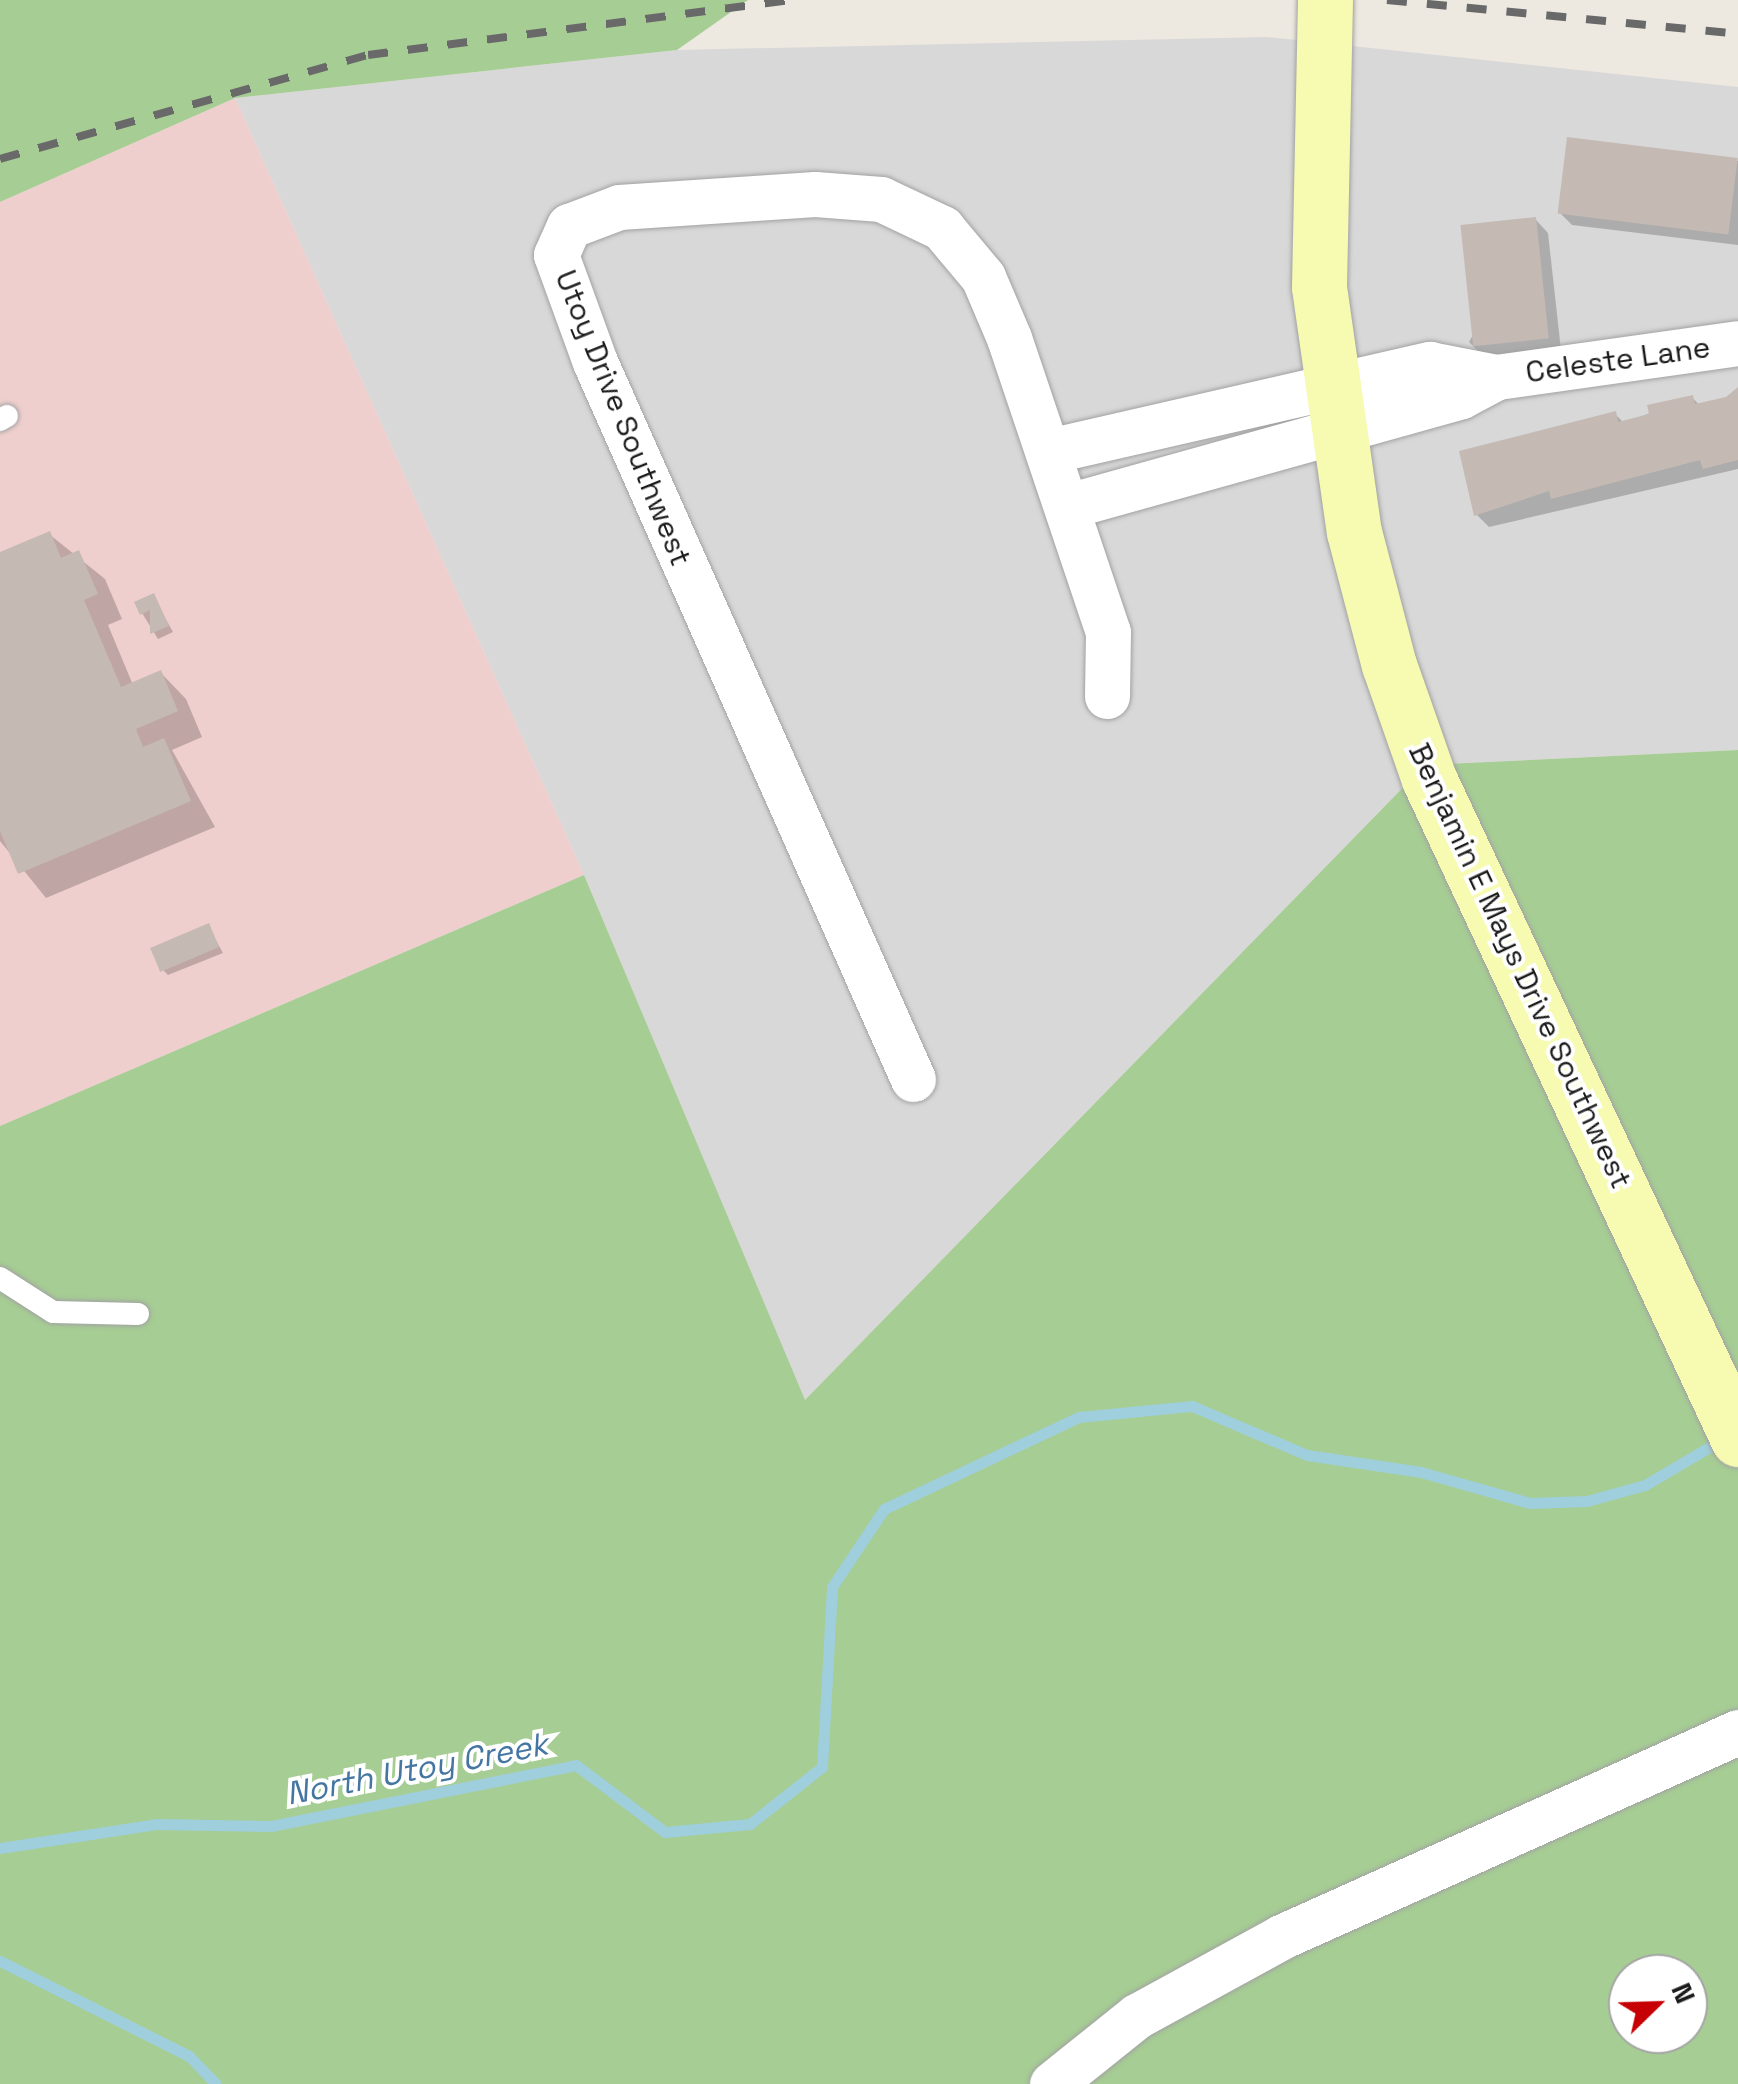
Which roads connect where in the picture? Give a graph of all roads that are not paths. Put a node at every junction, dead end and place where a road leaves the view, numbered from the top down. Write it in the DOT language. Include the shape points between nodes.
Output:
graph roads {
  1 [pos="1325,0"];
  2 [pos="1738,343"];
  3 [pos="1337,405"];
  4 [pos="1153,426"];
  5 [pos="1048,450"];
  6 [pos="1167,475"];
  7 [pos="1068,506"];
  8 [pos="1107,696"];
  9 [pos="913,1079"];
  10 [pos="0,1278"];
  11 [pos="138,1314"];
  12 [pos="1738,1439"];
  13 [pos="1738,1732"];
  14 [pos="1052,2084"];
  1 -- 3 [label="street, Benjamin E Mays Drive Southwest" via="1315,165"];
  2 -- 3 [label="street, Celeste Lane" via="1498,377 1430,364"];
  3 -- 4 [label="street"];
  3 -- 6 [label="street"];
  3 -- 12 [label="street, Benjamin E Mays Drive Southwest" via="1354,532 1428,778"];
  4 -- 5 [label="street"];
  4 -- 6 [label="street"];
  5 -- 7 [label="street, Utoy Drive Southwest"];
  5 -- 9 [label="street, Utoy Drive Southwest" via="983,278 942,228 880,200 816,194 619,207 570,226 556,254"];
  6 -- 7 [label="street"];
  7 -- 8 [label="street, Utoy Drive Southwest" via="1108,632"];
  10 -- 11 [label="lane" via="52,1312"];
  13 -- 14 [label="street" via="1281,1937 1138,2016"];
}
